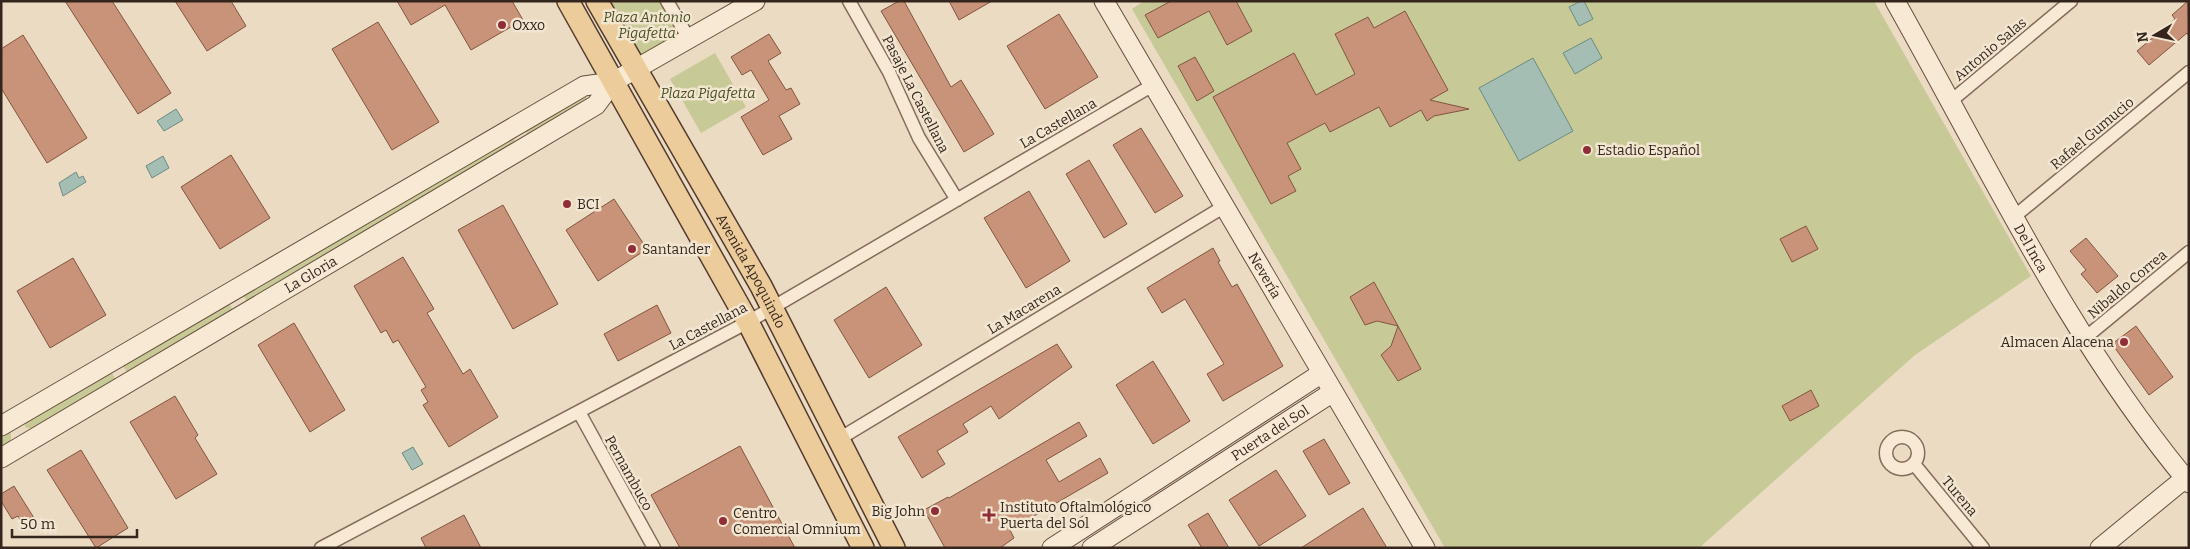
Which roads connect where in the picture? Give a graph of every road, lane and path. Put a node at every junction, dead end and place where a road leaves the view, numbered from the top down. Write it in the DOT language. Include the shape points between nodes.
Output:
graph roads {
  1 [pos="568,1"];
  2 [pos="597,1"];
  3 [pos="667,1"];
  4 [pos="755,1"];
  5 [pos="849,1"];
  6 [pos="1104,1"];
  7 [pos="1894,1"];
  8 [pos="2071,1"];
  9 [pos="689,39"];
  10 [pos="637,69"];
  11 [pos="2189,72"];
  12 [pos="613,82"];
  13 [pos="1153,84"];
  14 [pos="1951,101"];
  15 [pos="515,127"];
  16 [pos="525,146"];
  17 [pos="957,200"];
  18 [pos="1225,206"];
  19 [pos="2015,216"];
  20 [pos="2189,252"];
  21 [pos="232,291"];
  22 [pos="772,308"];
  23 [pos="245,312"];
  24 [pos="748,322"];
  25 [pos="2085,338"];
  26 [pos="110,362"];
  27 [pos="1322,373"];
  28 [pos="123,384"];
  29 [pos="1333,392"];
  30 [pos="579,412"];
  31 [pos="7,422"];
  32 [pos="839,438"];
  33 [pos="28,443"];
  34 [pos="1196,455"];
  35 [pos="1,458"];
  36 [pos="1914,464"];
  37 [pos="1207,474"];
  38 [pos="2187,479"];
  39 [pos="1081,528"];
  40 [pos="321,548"];
  41 [pos="654,548"];
  42 [pos="863,548"];
  43 [pos="894,548"];
  44 [pos="1052,548"];
  45 [pos="1092,548"];
  46 [pos="1425,548"];
  47 [pos="1984,548"];
  48 [pos="2100,548"];
  1 -- 12 [label="main road, Avenida Apoquindo"];
  2 -- 10 [label="main road, Avenida Apoquindo"];
  3 -- 9 [label="street"];
  4 -- 9 [label="street, La Gloria"];
  5 -- 17 [label="street, Pasaje La Castellana" via="889,72 919,138"];
  6 -- 13 [label="street, Nevería"];
  7 -- 14 [label="street, Del Inca"];
  8 -- 14 [label="street, Antonio Salas"];
  9 -- 10 [label="street, La Gloria"];
  10 -- 12 [label="street, La Gloria"];
  10 -- 22 [label="main road, Avenida Apoquindo"];
  11 -- 19 [label="street, Rafael Gumucio"];
  12 -- 15 [label="street, La Gloria" via="584,86"];
  12 -- 16 [label="street, La Gloria" via="596,105"];
  12 -- 24 [label="main road, Avenida Apoquindo"];
  13 -- 17 [label="street, La Castellana"];
  13 -- 18 [label="street, Nevería"];
  14 -- 19 [label="street, Del Inca"];
  15 -- 16 [label="street" via="524,135"];
  15 -- 21 [label="street, La Gloria"];
  16 -- 23 [label="street, La Gloria"];
  17 -- 22 [label="street, La Castellana"];
  18 -- 27 [label="street, Nevería"];
  18 -- 32 [label="street, La Macarena"];
  19 -- 25 [label="street, Del Inca"];
  20 -- 25 [label="street, Nibaldo Correa"];
  21 -- 23 [label="street"];
  21 -- 26 [label="street, La Gloria"];
  22 -- 24 [label="street, La Castellana"];
  22 -- 32 [label="main road, Avenida Apoquindo"];
  23 -- 28 [label="street, La Gloria"];
  24 -- 30 [label="street, La Castellana"];
  24 -- 42 [label="main road, Avenida Apoquindo"];
  25 -- 38 [label="street, Del Inca" via="2135,413"];
  26 -- 28 [label="street"];
  26 -- 31 [label="street, La Gloria"];
  27 -- 29 [label="street, Nevería"];
  27 -- 34 [label="street, Puerta del Sol"];
  28 -- 33 [label="street, La Gloria"];
  29 -- 37 [label="street, Puerta del Sol"];
  29 -- 46 [label="street, Nevería"];
  30 -- 40 [label="street, La Castellana"];
  30 -- 41 [label="street, Pernambuco"];
  31 -- 33 [label="street"];
  32 -- 43 [label="main road, Avenida Apoquindo"];
  33 -- 35 [label="street, La Gloria"];
  34 -- 37 [label="street"];
  34 -- 39 [label="street, Puerta del Sol"];
  36 -- 47 [label="street, Turena"];
  37 -- 45 [label="street, Puerta del Sol"];
  38 -- 48 [label="street"];
  39 -- 44 [label="street, Puerta del Sol"];
  39 -- 45 [label="street, Puerta del Sol"];
}
